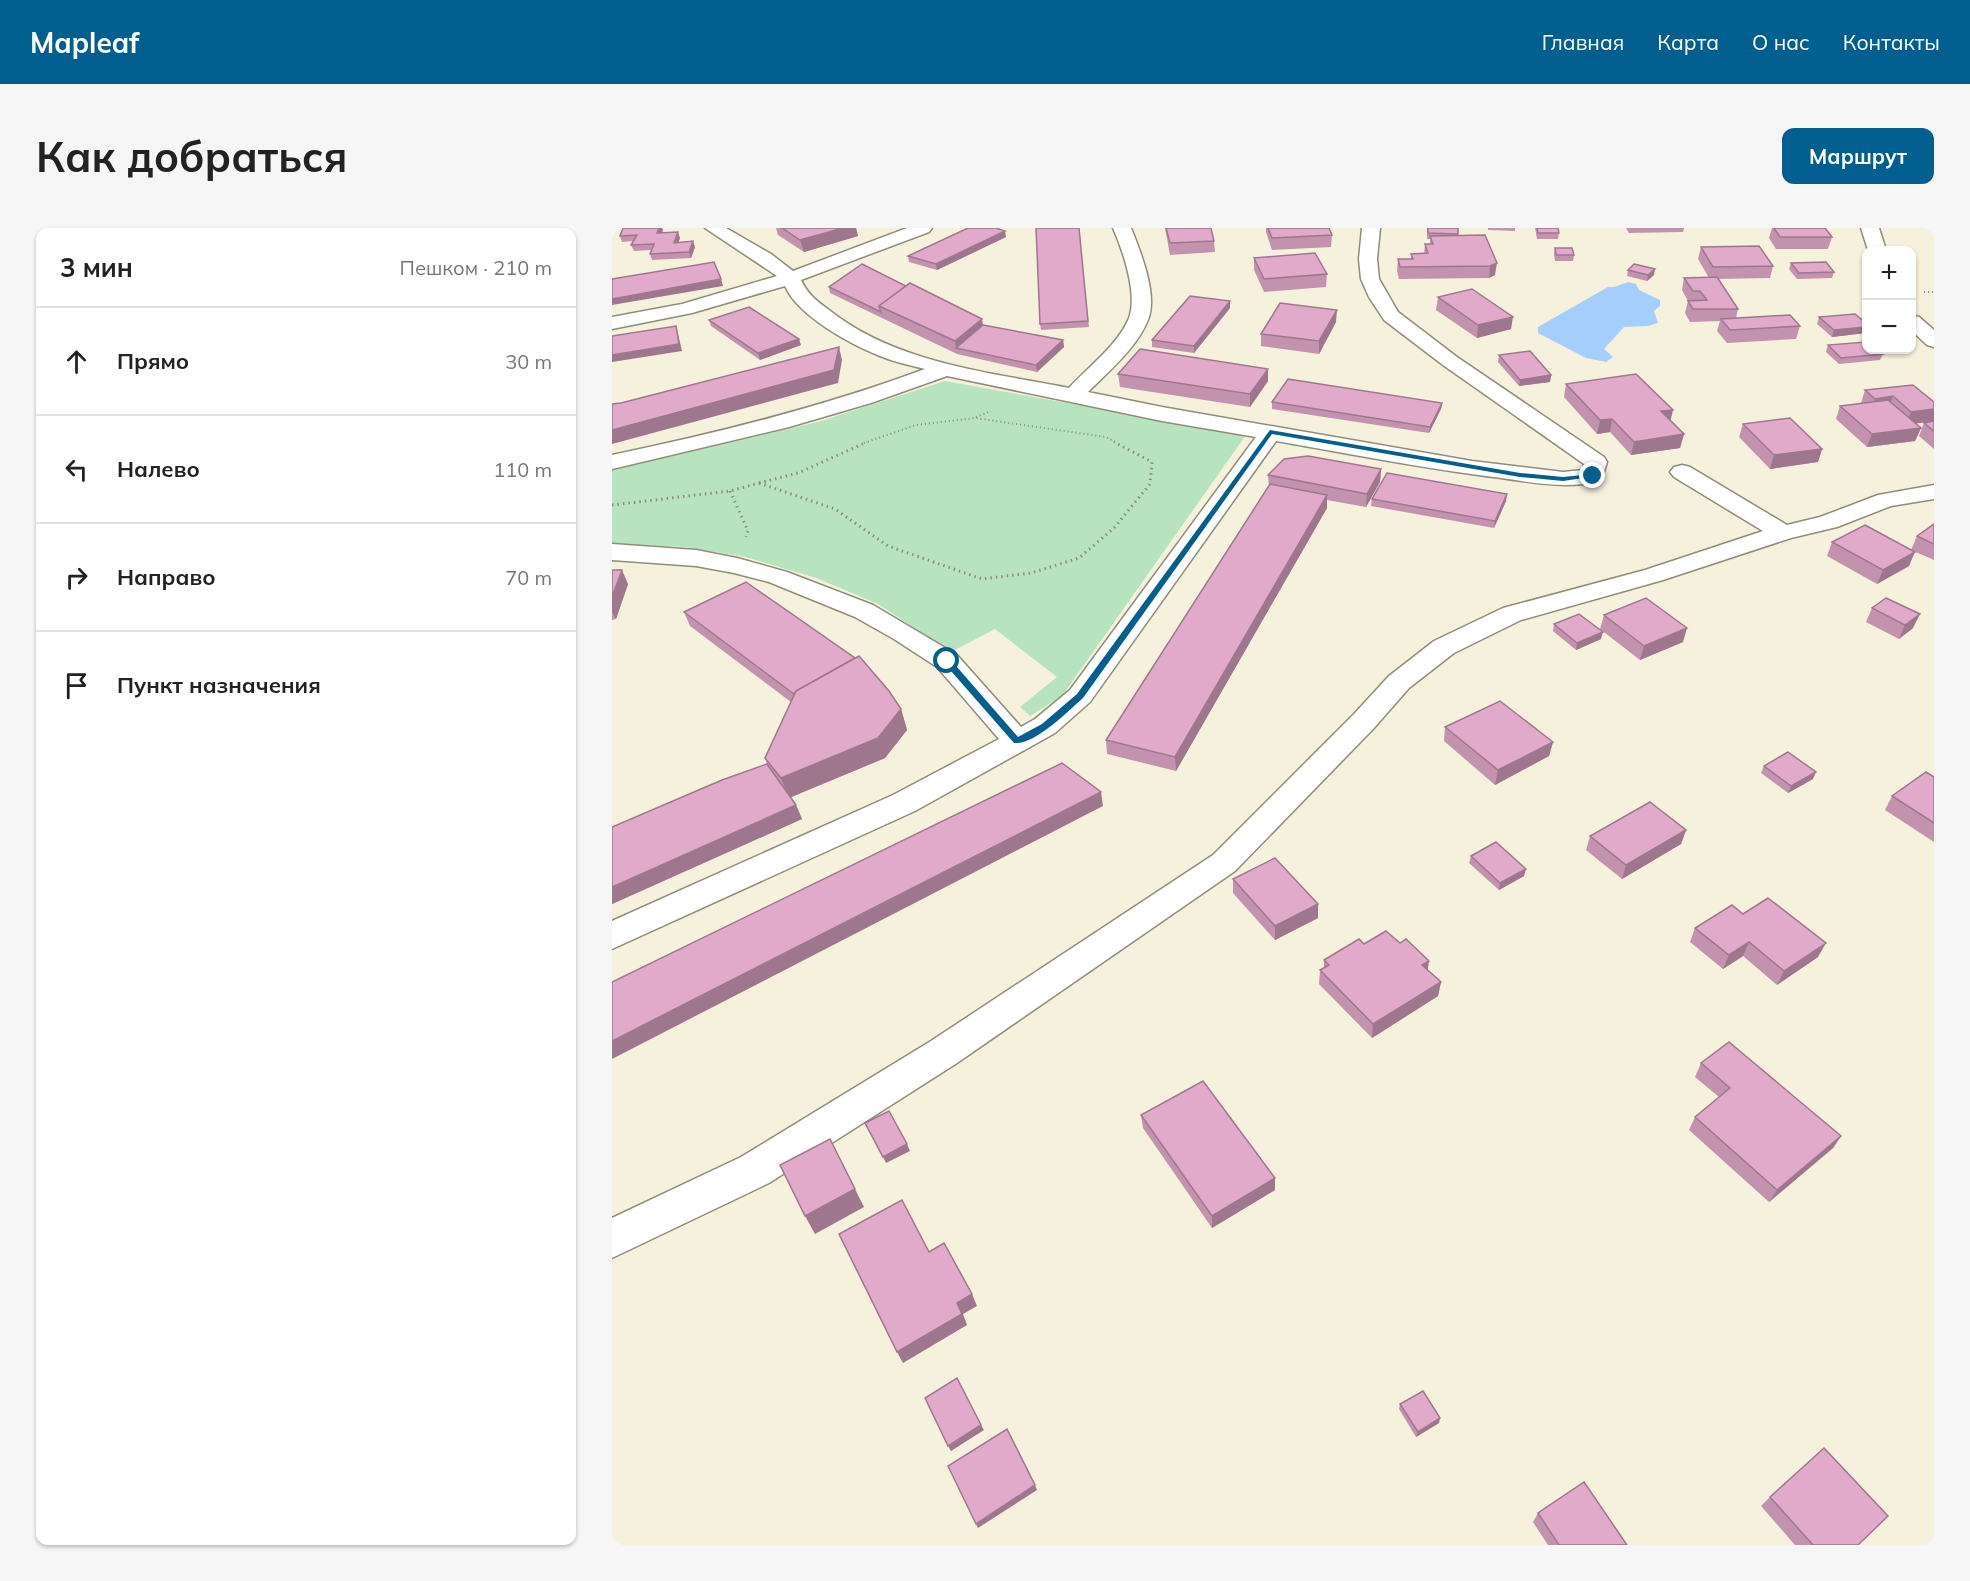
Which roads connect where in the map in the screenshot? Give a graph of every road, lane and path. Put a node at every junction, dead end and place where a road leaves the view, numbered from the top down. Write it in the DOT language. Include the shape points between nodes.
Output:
graph roads {
  1 [pos="714,228"];
  2 [pos="923,228"];
  3 [pos="1122,228"];
  4 [pos="1371,228"];
  5 [pos="1870,228"];
  6 [pos="1876,246"];
  7 [pos="790,278"];
  8 [pos="612,323"];
  9 [pos="1916,325"];
  10 [pos="1934,341"];
  11 [pos="945,369"];
  12 [pos="1074,395"];
  13 [pos="1270,432"];
  14 [pos="612,462"];
  15 [pos="1682,472"];
  16 [pos="758,483"];
  17 [pos="730,491"];
  18 [pos="1934,492"];
  19 [pos="612,505"];
  20 [pos="1783,533"];
  21 [pos="612,552"];
  22 [pos="737,566"];
  23 [pos="1017,741"];
  24 [pos="612,936"];
  25 [pos="612,1239"];
  1 -- 7 [label="street"];
  2 -- 7 [label="street"];
  3 -- 12 [label="street" via="1141,296 1139,317"];
  4 -- 13 [label="street" via="1370,279 1391,316 1596,462 1593,476 1563,479 1520,475"];
  5 -- 6 [label="street"];
  7 -- 8 [label="street" via="685,309"];
  7 -- 11 [label="street" via="799,296 835,325 887,352"];
  9 -- 10 [label="street"];
  11 -- 12 [label="street"];
  11 -- 14 [label="street" via="897,388 777,423"];
  12 -- 13 [label="street"];
  13 -- 23 [label="street" via="1080,696 1046,726"];
  15 -- 20 [label="street"];
  16 -- 16 [label="path" via="798,473 868,441 916,425 975,418 1106,437 1152,462 1150,484 1114,528 1079,558 1031,573 982,579 888,546 835,509"];
  16 -- 17 [label="path"];
  17 -- 19 [label="path"];
  17 -- 22 [label="path" via="748,531"];
  18 -- 20 [label="street" via="1886,500 1828,522"];
  20 -- 25 [label="street" via="1512,615 1444,647 1399,681 1224,863 944,1052 755,1170"];
  21 -- 22 [label="street" via="696,558"];
  22 -- 23 [label="street" via="797,584 904,633 947,661"];
  23 -- 24 [label="street" via="904,803"];
}
